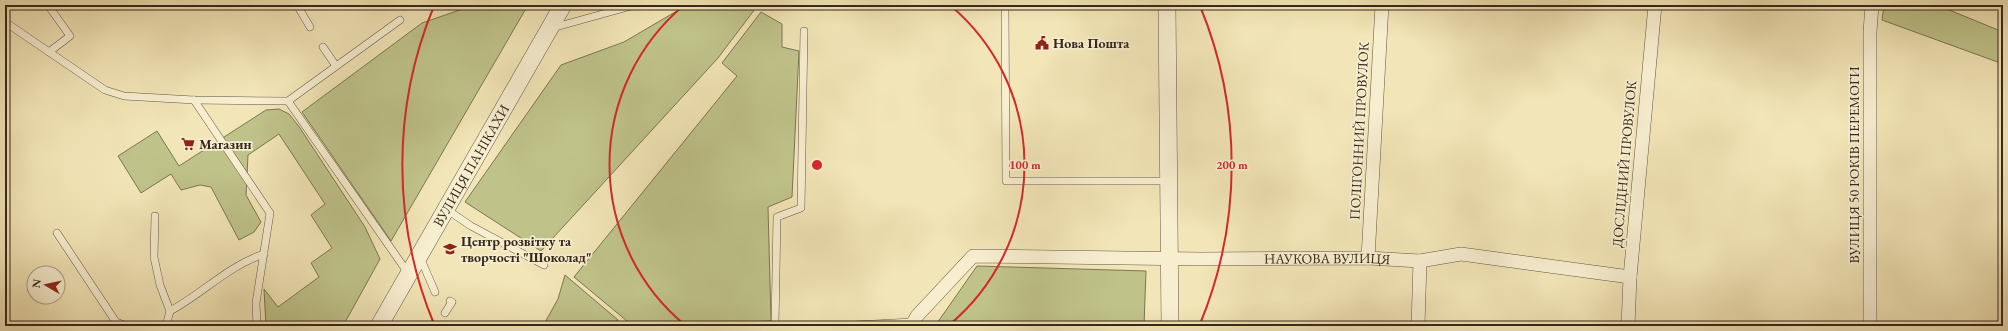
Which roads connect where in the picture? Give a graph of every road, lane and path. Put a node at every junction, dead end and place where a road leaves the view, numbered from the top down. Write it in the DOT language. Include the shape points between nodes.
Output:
graph roads {
  1 [pos="48,5"];
  2 [pos="297,5"];
  3 [pos="563,5"];
  4 [pos="635,5"];
  5 [pos="1005,5"];
  6 [pos="1167,5"];
  7 [pos="1382,5"];
  8 [pos="1655,5"];
  9 [pos="1872,5"];
  10 [pos="400,20"];
  11 [pos="5,22"];
  12 [pos="310,27"];
  13 [pos="550,28"];
  14 [pos="804,31"];
  15 [pos="323,47"];
  16 [pos="49,52"];
  17 [pos="336,66"];
  18 [pos="194,100"];
  19 [pos="288,101"];
  20 [pos="1169,181"];
  21 [pos="446,209"];
  22 [pos="155,216"];
  23 [pos="57,233"];
  24 [pos="264,254"];
  25 [pos="419,254"];
  26 [pos="1368,258"];
  27 [pos="1170,259"];
  28 [pos="1420,262"];
  29 [pos="544,265"];
  30 [pos="408,274"];
  31 [pos="1630,276"];
  32 [pos="435,292"];
  33 [pos="450,301"];
  34 [pos="170,310"];
  35 [pos="445,313"];
  36 [pos="912,324"];
  37 [pos="127,326"];
  38 [pos="166,326"];
  39 [pos="257,326"];
  40 [pos="379,326"];
  41 [pos="775,326"];
  42 [pos="834,326"];
  43 [pos="1170,326"];
  44 [pos="1418,326"];
  45 [pos="1628,326"];
  46 [pos="1870,326"];
  1 -- 16 [label="lane" via="70,36"];
  2 -- 12 [label="lane"];
  3 -- 13 [label="street, ВУЛИЦЯ ПАНІКАХИ"];
  4 -- 13 [label="lane"];
  5 -- 20 [label="lane" via="1006,182"];
  6 -- 20 [label="street"];
  7 -- 26 [label="street, ПОЛІГОННИЙ ПРОВУЛОК"];
  8 -- 31 [label="street, ДОСЛІДНИЙ ПРОВУЛОК"];
  9 -- 46 [label="street, ВУЛИЦЯ 50 РОКІВ ПЕРЕМОГИ"];
  10 -- 17 [label="lane"];
  11 -- 16 [label="lane"];
  13 -- 21 [label="street, ВУЛИЦЯ ПАНІКАХИ"];
  14 -- 41 [label="lane" via="801,208 777,217"];
  15 -- 17 [label="lane"];
  16 -- 18 [label="lane" via="105,90 124,96"];
  17 -- 19 [label="lane"];
  18 -- 19 [label="lane"];
  18 -- 24 [label="lane" via="270,213"];
  19 -- 30 [label="lane"];
  20 -- 27 [label="street"];
  21 -- 25 [label="street, ВУЛИЦЯ ПАНІКАХИ"];
  21 -- 29 [label="lane" via="471,226"];
  22 -- 34 [label="lane" via="154,257 160,285"];
  23 -- 37 [label="lane" via="116,322"];
  24 -- 34 [label="lane" via="231,271 189,301"];
  24 -- 39 [label="lane" via="256,303"];
  25 -- 30 [label="street, ВУЛИЦЯ ПАНІКАХИ"];
  25 -- 32 [label="lane"];
  26 -- 27 [label="street, НАУКОВА ВУЛИЦЯ"];
  26 -- 28 [label="street, НАУКОВА ВУЛИЦЯ"];
  27 -- 36 [label="street, НАУКОВА ВУЛИЦЯ" via="973,256"];
  27 -- 43 [label="street"];
  28 -- 31 [label="street, НАУКОВА ВУЛИЦЯ" via="1461,254"];
  28 -- 44 [label="street"];
  30 -- 40 [label="street, ВУЛИЦЯ ПАНІКАХИ"];
  31 -- 45 [label="street, ДОСЛІДНИЙ ПРОВУЛОК"];
  33 -- 35 [label="lane" via="452,302"];
  34 -- 38 [label="lane"];
  36 -- 42 [label="lane"];
}
